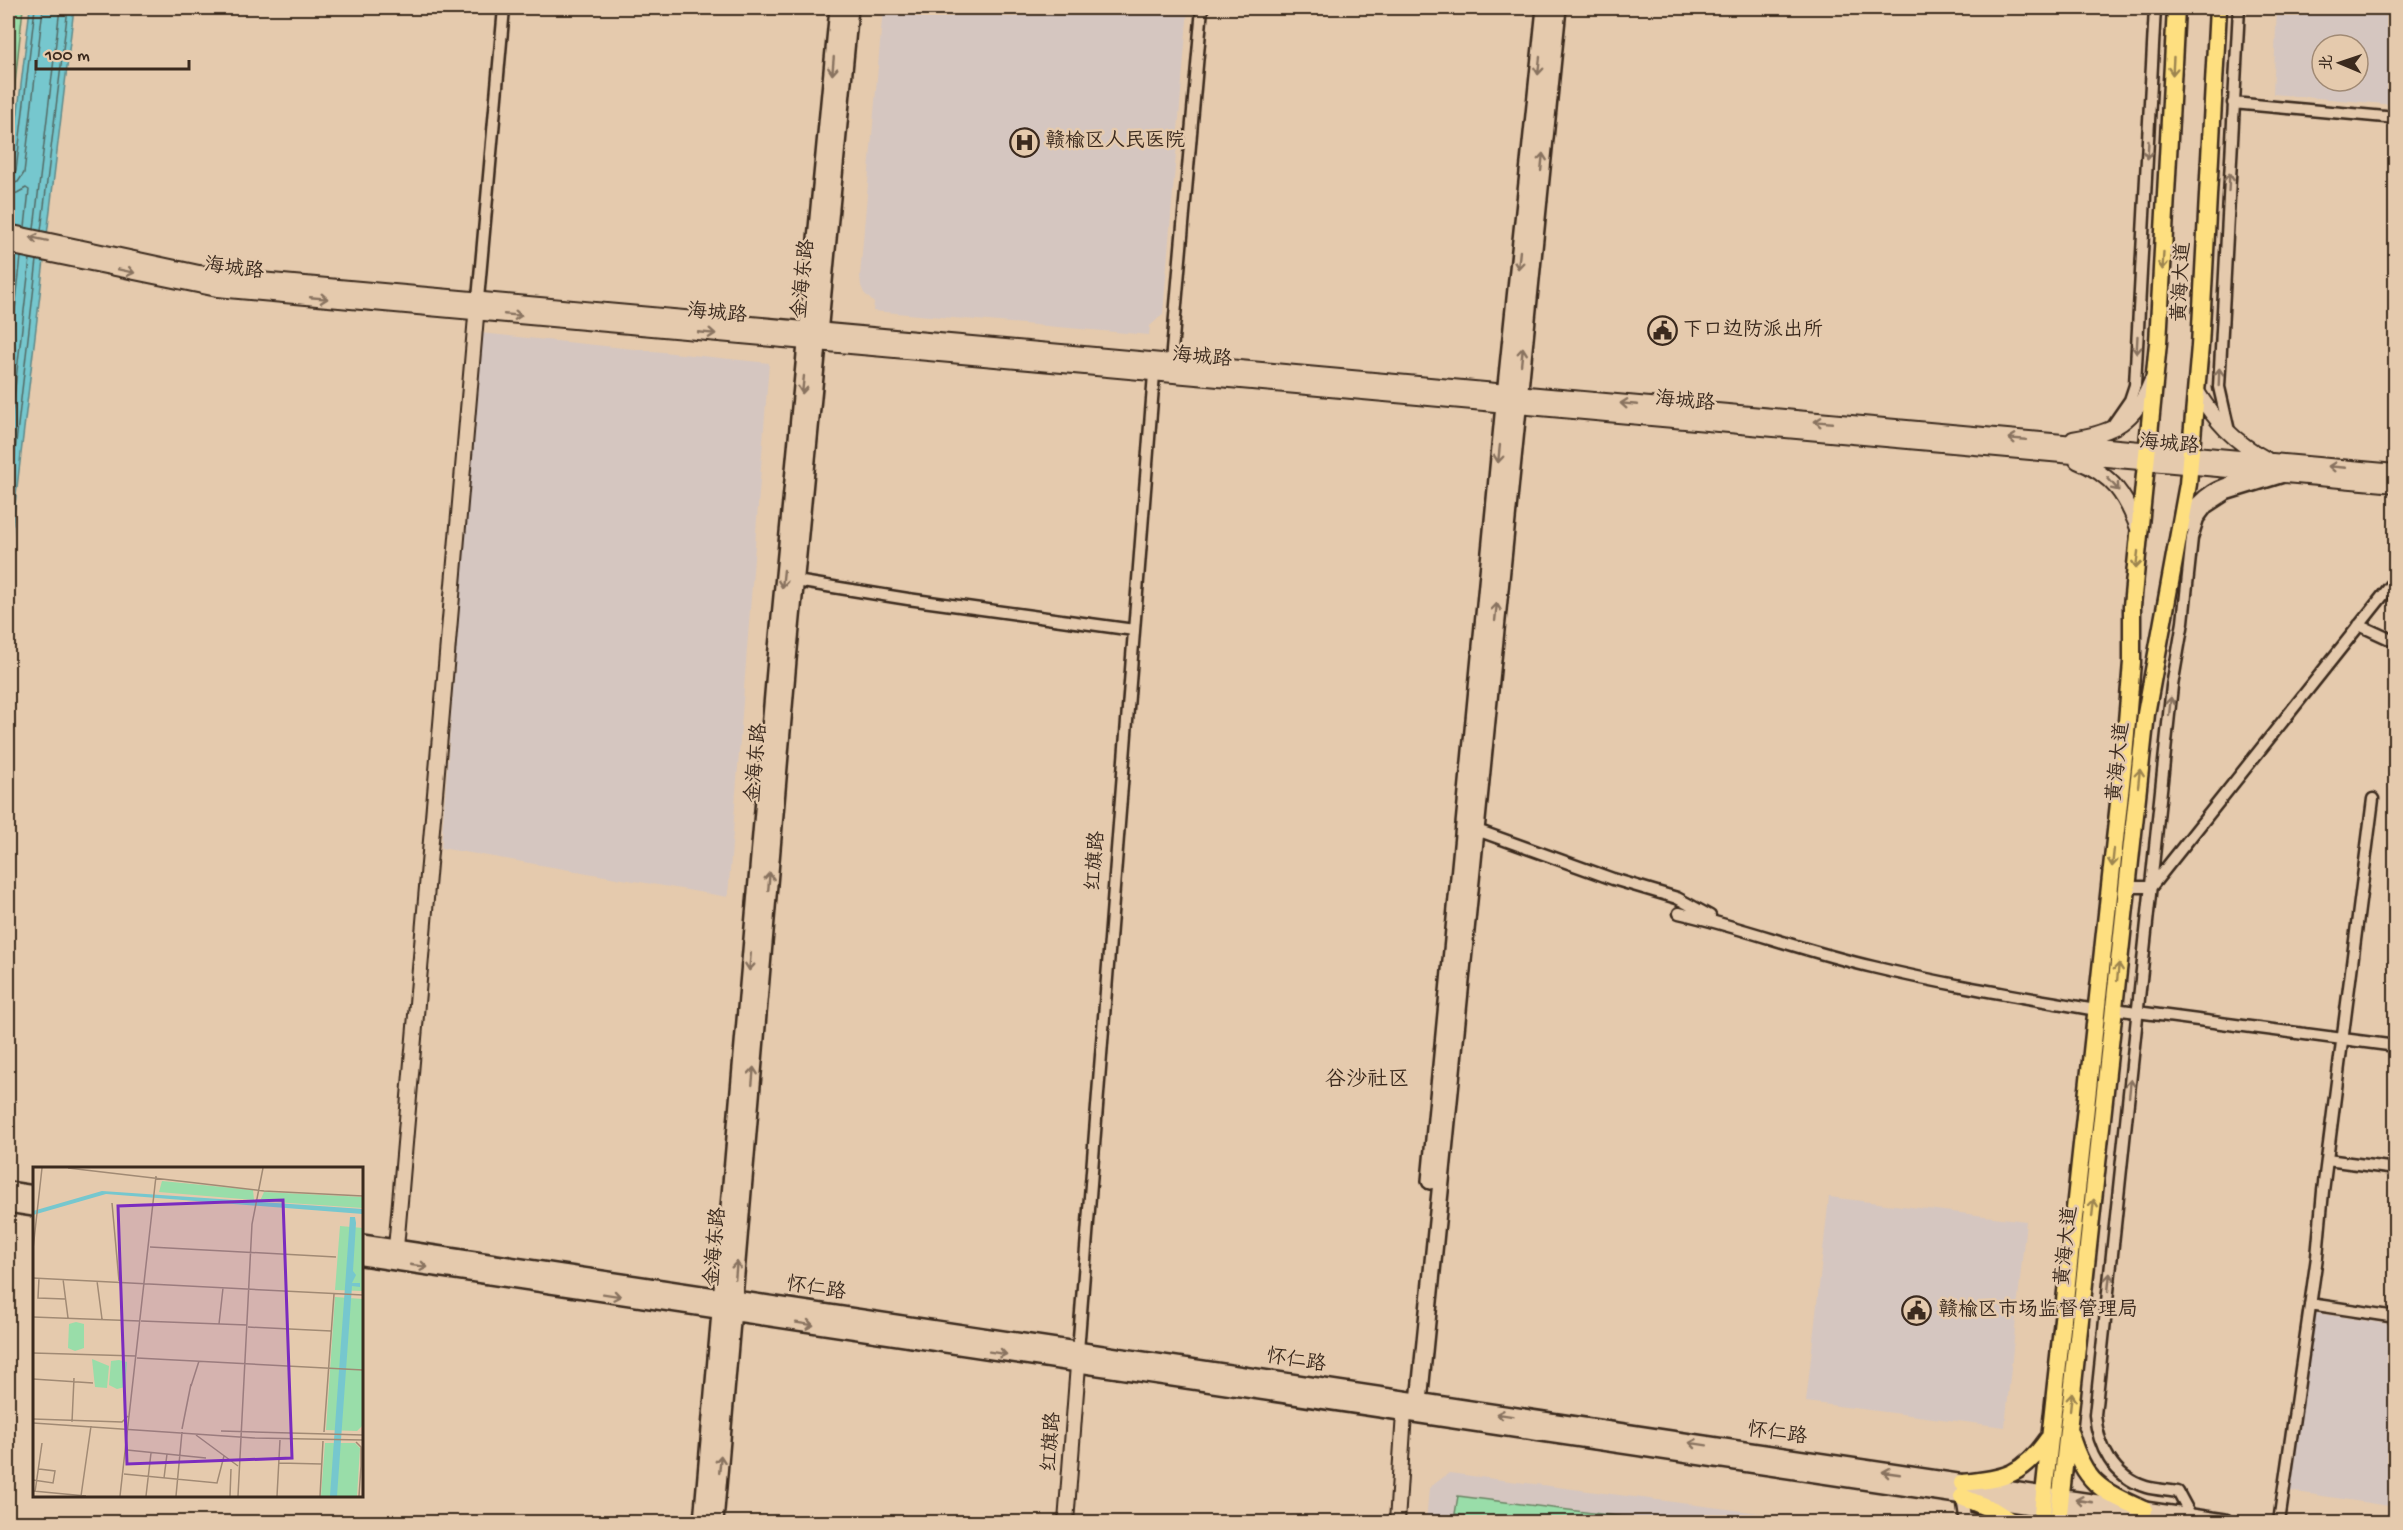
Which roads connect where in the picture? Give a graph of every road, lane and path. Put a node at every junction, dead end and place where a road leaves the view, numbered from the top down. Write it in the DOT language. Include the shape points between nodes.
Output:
graph roads {
  1 [pos="504,8"];
  2 [pos="838,8"];
  3 [pos="850,8"];
  4 [pos="1202,8"];
  5 [pos="1545,8"];
  6 [pos="1558,8"];
  7 [pos="2156,8"];
  8 [pos="2176,8"];
  9 [pos="2218,8"];
  10 [pos="2239,8"];
  11 [pos="2214,84"];
  12 [pos="2234,104"];
  13 [pos="2396,118"];
  14 [pos="2212,120"];
  15 [pos="8,232"];
  16 [pos="8,246"];
  17 [pos="69,252"];
  18 [pos="477,306"];
  19 [pos="814,336"];
  20 [pos="1171,362"];
  21 [pos="2156,368"];
  22 [pos="1154,374"];
  23 [pos="2196,390"];
  24 [pos="1511,400"];
  25 [pos="2110,430"];
  26 [pos="2230,434"];
  27 [pos="2055,442"];
  28 [pos="2064,456"];
  29 [pos="2148,457"];
  30 [pos="2190,461"];
  31 [pos="2269,468"];
  32 [pos="2396,472"];
  33 [pos="2284,476"];
  34 [pos="2396,485"];
  35 [pos="2140,533"];
  36 [pos="2180,534"];
  37 [pos="2396,579"];
  38 [pos="796,581"];
  39 [pos="2359,626"];
  40 [pos="1134,630"];
  41 [pos="2396,642"];
  42 [pos="2373,800"];
  43 [pos="1474,829"];
  44 [pos="2127,887"];
  45 [pos="2151,887"];
  46 [pos="1679,913"];
  47 [pos="1720,922"];
  48 [pos="2114,1009"];
  49 [pos="2097,1010"];
  50 [pos="2138,1012"];
  51 [pos="2342,1039"];
  52 [pos="2396,1046"];
  53 [pos="2327,1160"];
  54 [pos="2396,1169"];
  55 [pos="8,1191"];
  56 [pos="33,1194"];
  57 [pos="8,1204"];
  58 [pos="33,1208"];
  59 [pos="363,1243"];
  60 [pos="396,1248"];
  61 [pos="363,1257"];
  62 [pos="2310,1304"];
  63 [pos="727,1305"];
  64 [pos="2396,1317"];
  65 [pos="1078,1358"];
  66 [pos="1411,1405"];
  67 [pos="2068,1427"];
  68 [pos="2050,1435"];
  69 [pos="1962,1490"];
  70 [pos="2051,1510"];
  71 [pos="2141,1516"];
  72 [pos="2192,1518"];
  73 [pos="702,1522"];
  74 [pos="715,1522"];
  75 [pos="1066,1522"];
  76 [pos="1397,1522"];
  77 [pos="1980,1522"];
  78 [pos="2012,1522"];
  79 [pos="2225,1522"];
  80 [pos="2279,1522"];
  1 -- 18 [label="street"];
  2 -- 19 [label="main road, 金海东路, one-way"];
  3 -- 19 [label="main road, 金海东路"];
  4 -- 20 [label="street"];
  5 -- 24 [label="main road, one-way"];
  24 -- 6 [label="main road, one-way"];
  7 -- 25 [label="street, one-way" via="2135,386"];
  8 -- 21 [label="main road, 黄海大道, one-way"];
  9 -- 11 [label="main road, 黄海大道"];
  10 -- 12 [label="street"];
  11 -- 12 [label="street"];
  11 -- 14 [label="main road, 黄海大道"];
  12 -- 13 [label="street"];
  12 -- 14 [label="street"];
  26 -- 12 [label="street, one-way" via="2219,387"];
  14 -- 23 [label="main road, 黄海大道"];
  17 -- 15 [label="street, 海城路, one-way"];
  16 -- 17 [label="street, 海城路"];
  17 -- 18 [label="street, 海城路" via="216,289"];
  18 -- 19 [label="street, 海城路"];
  18 -- 60 [label="street"];
  19 -- 20 [label="street, 海城路"];
  19 -- 22 [label="street, 海城路"];
  19 -- 38 [label="main road, 金海东路"];
  19 -- 63 [label="main road, 金海东路, one-way" via="776,659"];
  20 -- 24 [label="street, 海城路"];
  21 -- 25 [label="street" via="2133,415"];
  21 -- 29 [label="main road, 黄海大道"];
  22 -- 24 [label="street, 海城路"];
  22 -- 40 [label="street, 红旗路"];
  23 -- 26 [label="street"];
  23 -- 30 [label="main road, 黄海大道"];
  27 -- 24 [label="street, 海城路, one-way"];
  24 -- 28 [label="street, 海城路"];
  43 -- 24 [label="main road, one-way"];
  24 -- 66 [label="main road, one-way"];
  25 -- 27 [label="street"];
  26 -- 31 [label="street"];
  27 -- 29 [label="street, 海城路"];
  28 -- 29 [label="street, 海城路"];
  28 -- 35 [label="street, one-way" via="2103,473 2115,485"];
  29 -- 30 [label="street, 海城路"];
  29 -- 35 [label="main road, 黄海大道"];
  30 -- 31 [label="street, 海城路"];
  30 -- 36 [label="main road, 黄海大道"];
  32 -- 31 [label="street, 海城路, one-way"];
  31 -- 33 [label="street, 海城路"];
  31 -- 36 [label="street" via="2209,493 2191,512"];
  33 -- 34 [label="street, 海城路"];
  45 -- 33 [label="street, one-way" via="2172,686 2192,538 2198,519 2215,500"];
  35 -- 49 [label="main road, 黄海大道, one-way" via="2124,757"];
  44 -- 36 [label="main road, 黄海大道, one-way" via="2146,714"];
  37 -- 39 [label="street"];
  38 -- 40 [label="street"];
  63 -- 38 [label="main road, 金海东路, one-way"];
  39 -- 41 [label="street"];
  39 -- 45 [label="street"];
  40 -- 65 [label="street, 红旗路"];
  42 -- 51 [label="street"];
  43 -- 47 [label="street" via="1677,898"];
  43 -- 66 [label="main road"];
  44 -- 45 [label="street"];
  48 -- 44 [label="main road, 黄海大道, one-way"];
  45 -- 50 [label="street"];
  46 -- 47 [label="street"];
  47 -- 49 [label="street" via="1870,967"];
  48 -- 50 [label="street"];
  67 -- 48 [label="main road, 黄海大道, one-way"];
  49 -- 68 [label="main road, 黄海大道"];
  50 -- 51 [label="street"];
  72 -- 50 [label="street, one-way" via="2178,1492 2146,1487 2108,1459 2096,1425"];
  51 -- 52 [label="street"];
  51 -- 53 [label="street"];
  53 -- 54 [label="street"];
  53 -- 62 [label="street"];
  55 -- 56 [label="main road"];
  57 -- 58 [label="main road"];
  59 -- 60 [label="main road, 怀仁路"];
  60 -- 63 [label="main road, 怀仁路"];
  61 -- 63 [label="main road, 怀仁路, one-way"];
  62 -- 64 [label="street"];
  62 -- 80 [label="street"];
  63 -- 65 [label="main road, 怀仁路"];
  63 -- 73 [label="main road, 金海东路"];
  74 -- 63 [label="main road, 金海东路, one-way"];
  65 -- 66 [label="main road, 怀仁路"];
  65 -- 75 [label="street, 红旗路"];
  66 -- 69 [label="main road, 怀仁路"];
  66 -- 76 [label="street"];
  67 -- 70 [label="main road, 黄海大道"];
  67 -- 71 [label="main road" via="2078,1457 2096,1485"];
  68 -- 69 [label="main road" via="2038,1454 2017,1472"];
  68 -- 70 [label="main road, 黄海大道"];
  69 -- 70 [label="main road, 怀仁路"];
  69 -- 77 [label="street" via="1965,1517"];
  69 -- 78 [label="main road"];
  70 -- 71 [label="main road, 怀仁路"];
  71 -- 72 [label="main road, 怀仁路"];
  72 -- 79 [label="main road, 怀仁路"];
}
